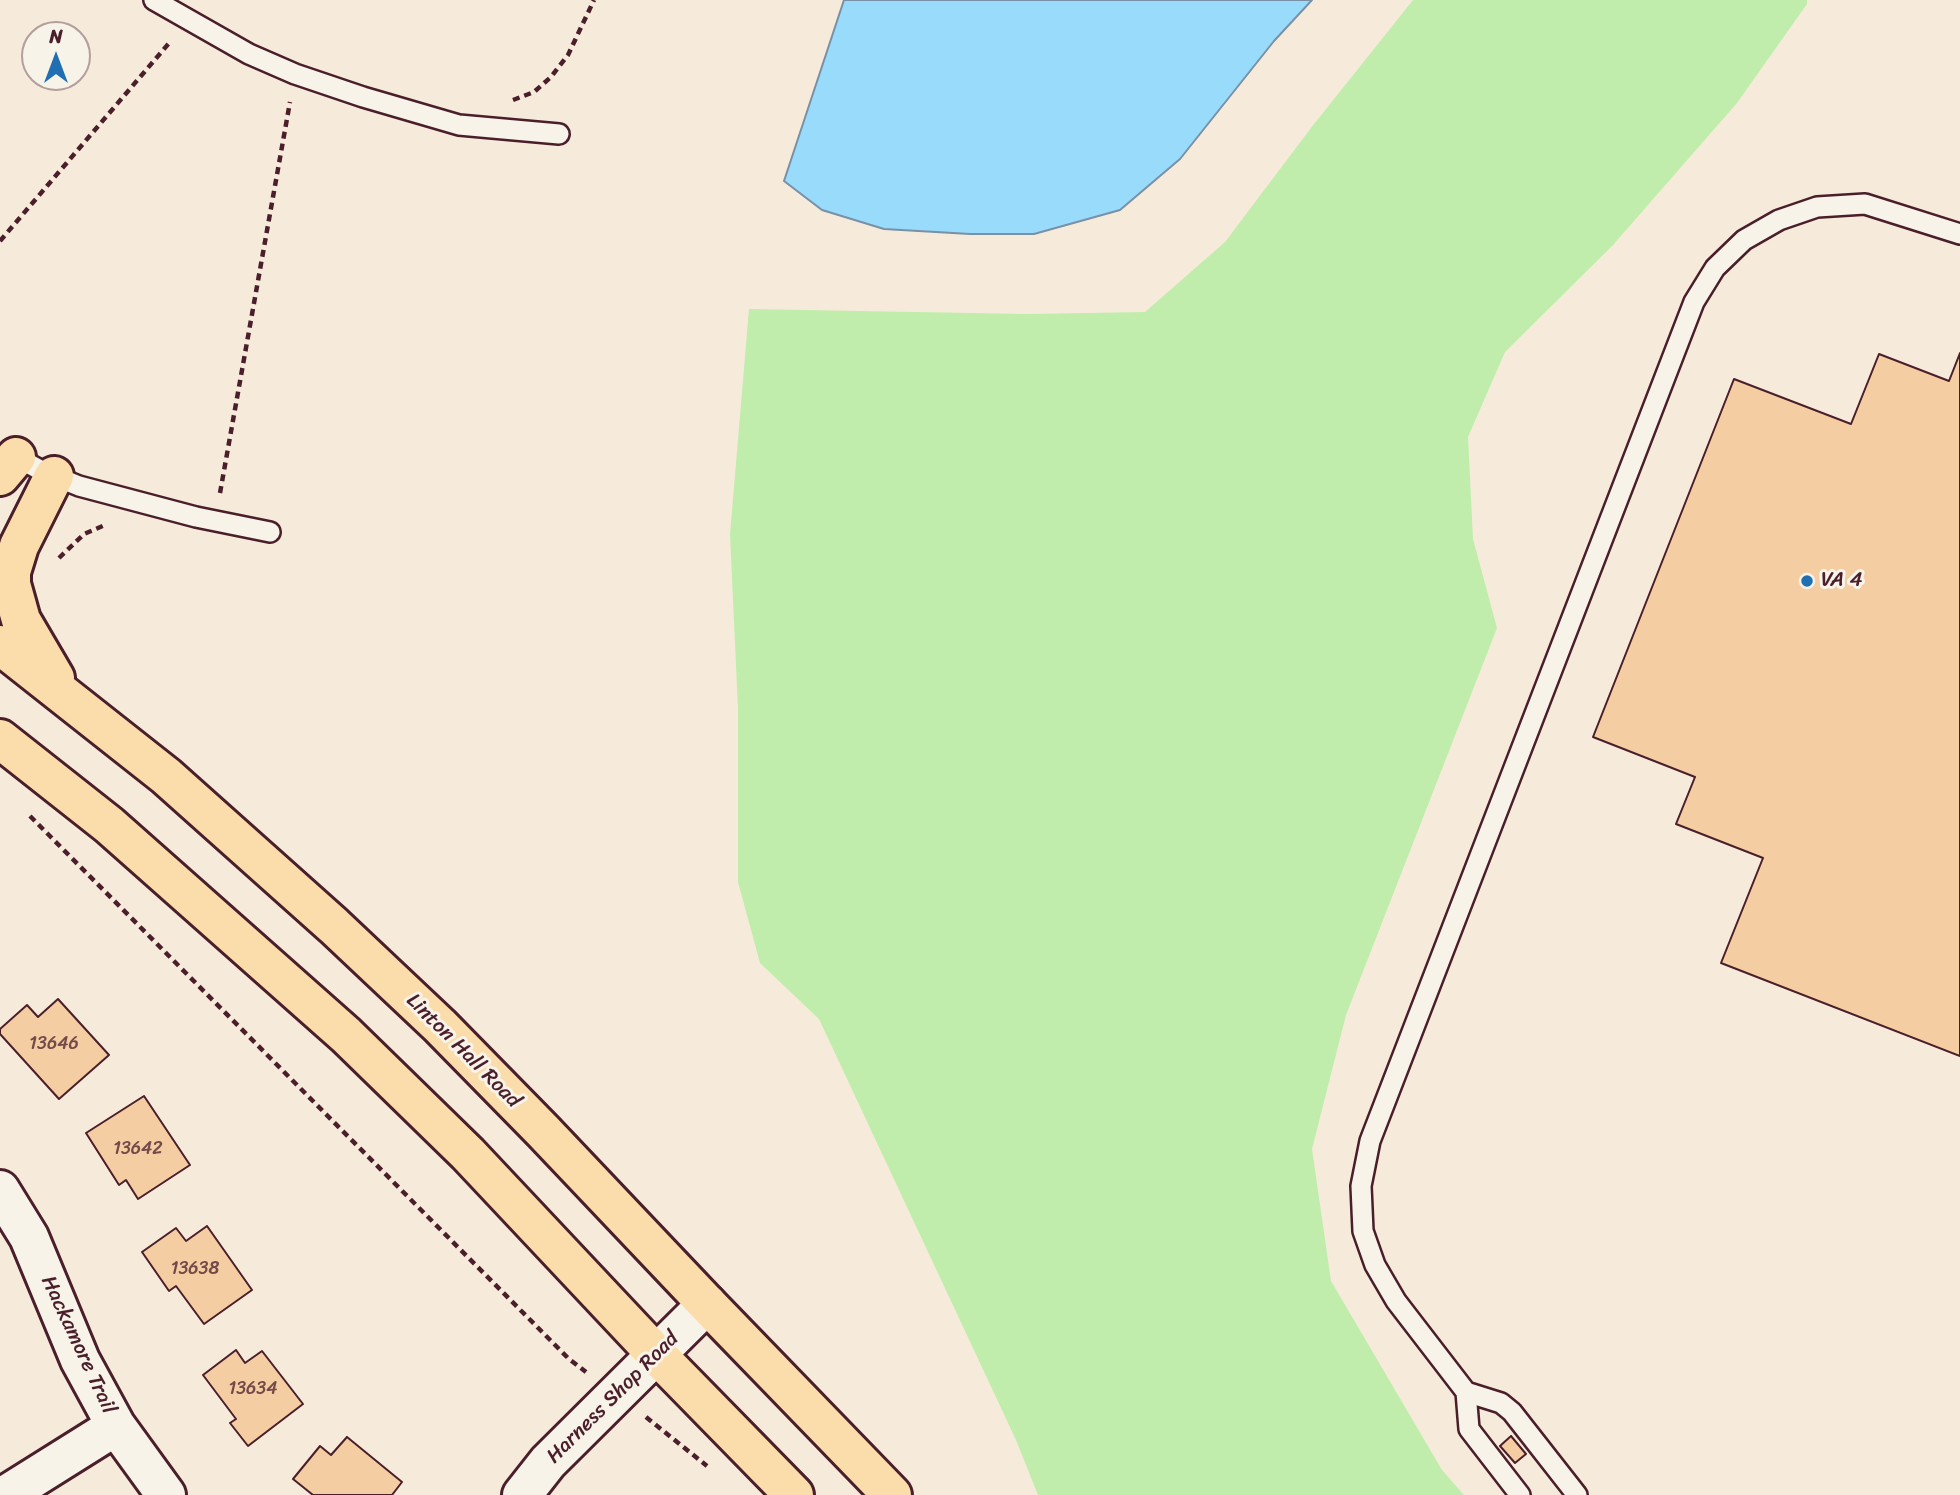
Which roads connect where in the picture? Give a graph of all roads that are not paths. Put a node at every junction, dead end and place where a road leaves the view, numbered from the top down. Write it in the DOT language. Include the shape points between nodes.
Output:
graph roads {
  1 [pos="153,0"];
  2 [pos="559,134"];
  3 [pos="1960,234"];
  4 [pos="5,460"];
  5 [pos="54,476"];
  6 [pos="270,532"];
  7 [pos="0,645"];
  8 [pos="67,698"];
  9 [pos="0,739"];
  10 [pos="0,1190"];
  11 [pos="707,1304"];
  12 [pos="656,1354"];
  13 [pos="1466,1392"];
  14 [pos="116,1426"];
  15 [pos="6,1495"];
  16 [pos="166,1495"];
  17 [pos="522,1495"];
  18 [pos="794,1495"];
  19 [pos="892,1495"];
  20 [pos="1520,1495"];
  21 [pos="1577,1495"];
  1 -- 2 [label="lane" via="249,54 363,97 459,125"];
  3 -- 13 [label="lane" via="1865,204 1817,208 1779,220 1744,240 1715,268 1694,302 1370,1141 1361,1186 1363,1231 1375,1265 1396,1301"];
  4 -- 5 [label="lane"];
  5 -- 6 [label="lane" via="196,517"];
  5 -- 8 [label="main road" via="15,558 11,584 21,620"];
  7 -- 8 [label="main road, Linton Hall Road"];
  8 -- 11 [label="main road, Linton Hall Road" via="166,776 344,935 440,1026"];
  9 -- 12 [label="main road" via="109,825 346,1035 468,1154"];
  10 -- 14 [label="street, Hackamore Trail" via="29,1237 80,1360"];
  11 -- 12 [label="street, Harness Shop Road"];
  11 -- 19 [label="main road, Linton Hall Road"];
  12 -- 17 [label="street, Harness Shop Road" via="548,1462"];
  12 -- 18 [label="main road"];
  13 -- 20 [label="lane" via="1468,1429"];
  13 -- 21 [label="lane" via="1501,1403 1512,1412"];
  14 -- 15 [label="street"];
  14 -- 16 [label="street, Hackamore Trail"];
}
